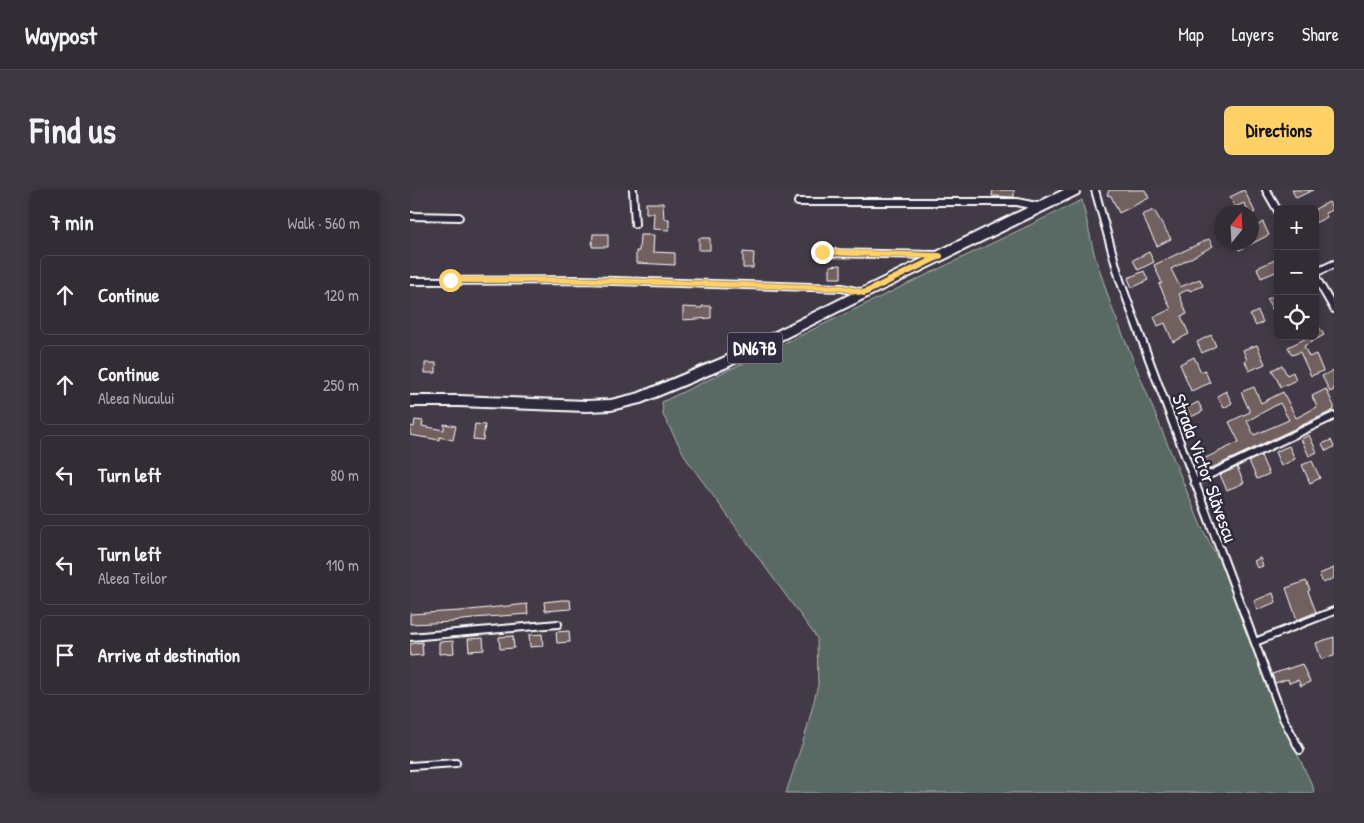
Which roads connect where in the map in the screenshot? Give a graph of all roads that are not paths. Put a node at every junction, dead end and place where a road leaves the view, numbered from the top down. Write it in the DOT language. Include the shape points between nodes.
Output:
graph roads {
  1 [pos="633,190"];
  2 [pos="1075,190"];
  3 [pos="1095,190"];
  4 [pos="1266,190"];
  5 [pos="798,202"];
  6 [pos="1275,205"];
  7 [pos="1041,207"];
  8 [pos="410,216"];
  9 [pos="458,217"];
  10 [pos="635,224"];
  11 [pos="822,252"];
  12 [pos="940,256"];
  13 [pos="1334,264"];
  14 [pos="1319,273"];
  15 [pos="410,281"];
  16 [pos="1319,282"];
  17 [pos="864,293"];
  18 [pos="1334,309"];
  19 [pos="410,401"];
  20 [pos="1334,416"];
  21 [pos="1194,482"];
  22 [pos="1334,611"];
  23 [pos="558,624"];
  24 [pos="410,637"];
  25 [pos="1255,642"];
  26 [pos="1300,750"];
  27 [pos="456,763"];
  28 [pos="410,766"];
  1 -- 10 [label="street"];
  2 -- 7 [label="main road, DN67B"];
  3 -- 21 [label="street, Strada Victor Slăvescu" via="1120,280"];
  4 -- 6 [label="street"];
  5 -- 7 [label="street" via="1017,202"];
  7 -- 12 [label="main road, DN67B"];
  8 -- 9 [label="street"];
  11 -- 12 [label="street"];
  12 -- 17 [label="main road, DN67B"];
  13 -- 14 [label="street"];
  15 -- 17 [label="street" via="583,280 842,288"];
  16 -- 18 [label="street"];
  17 -- 19 [label="main road, DN67B" via="724,363 640,398 611,405"];
  20 -- 21 [label="street"];
  21 -- 25 [label="street, Strada Victor Slăvescu"];
  22 -- 25 [label="street"];
  23 -- 24 [label="street"];
  25 -- 26 [label="street, Strada Victor Slăvescu" via="1283,718"];
  27 -- 28 [label="street"];
}
